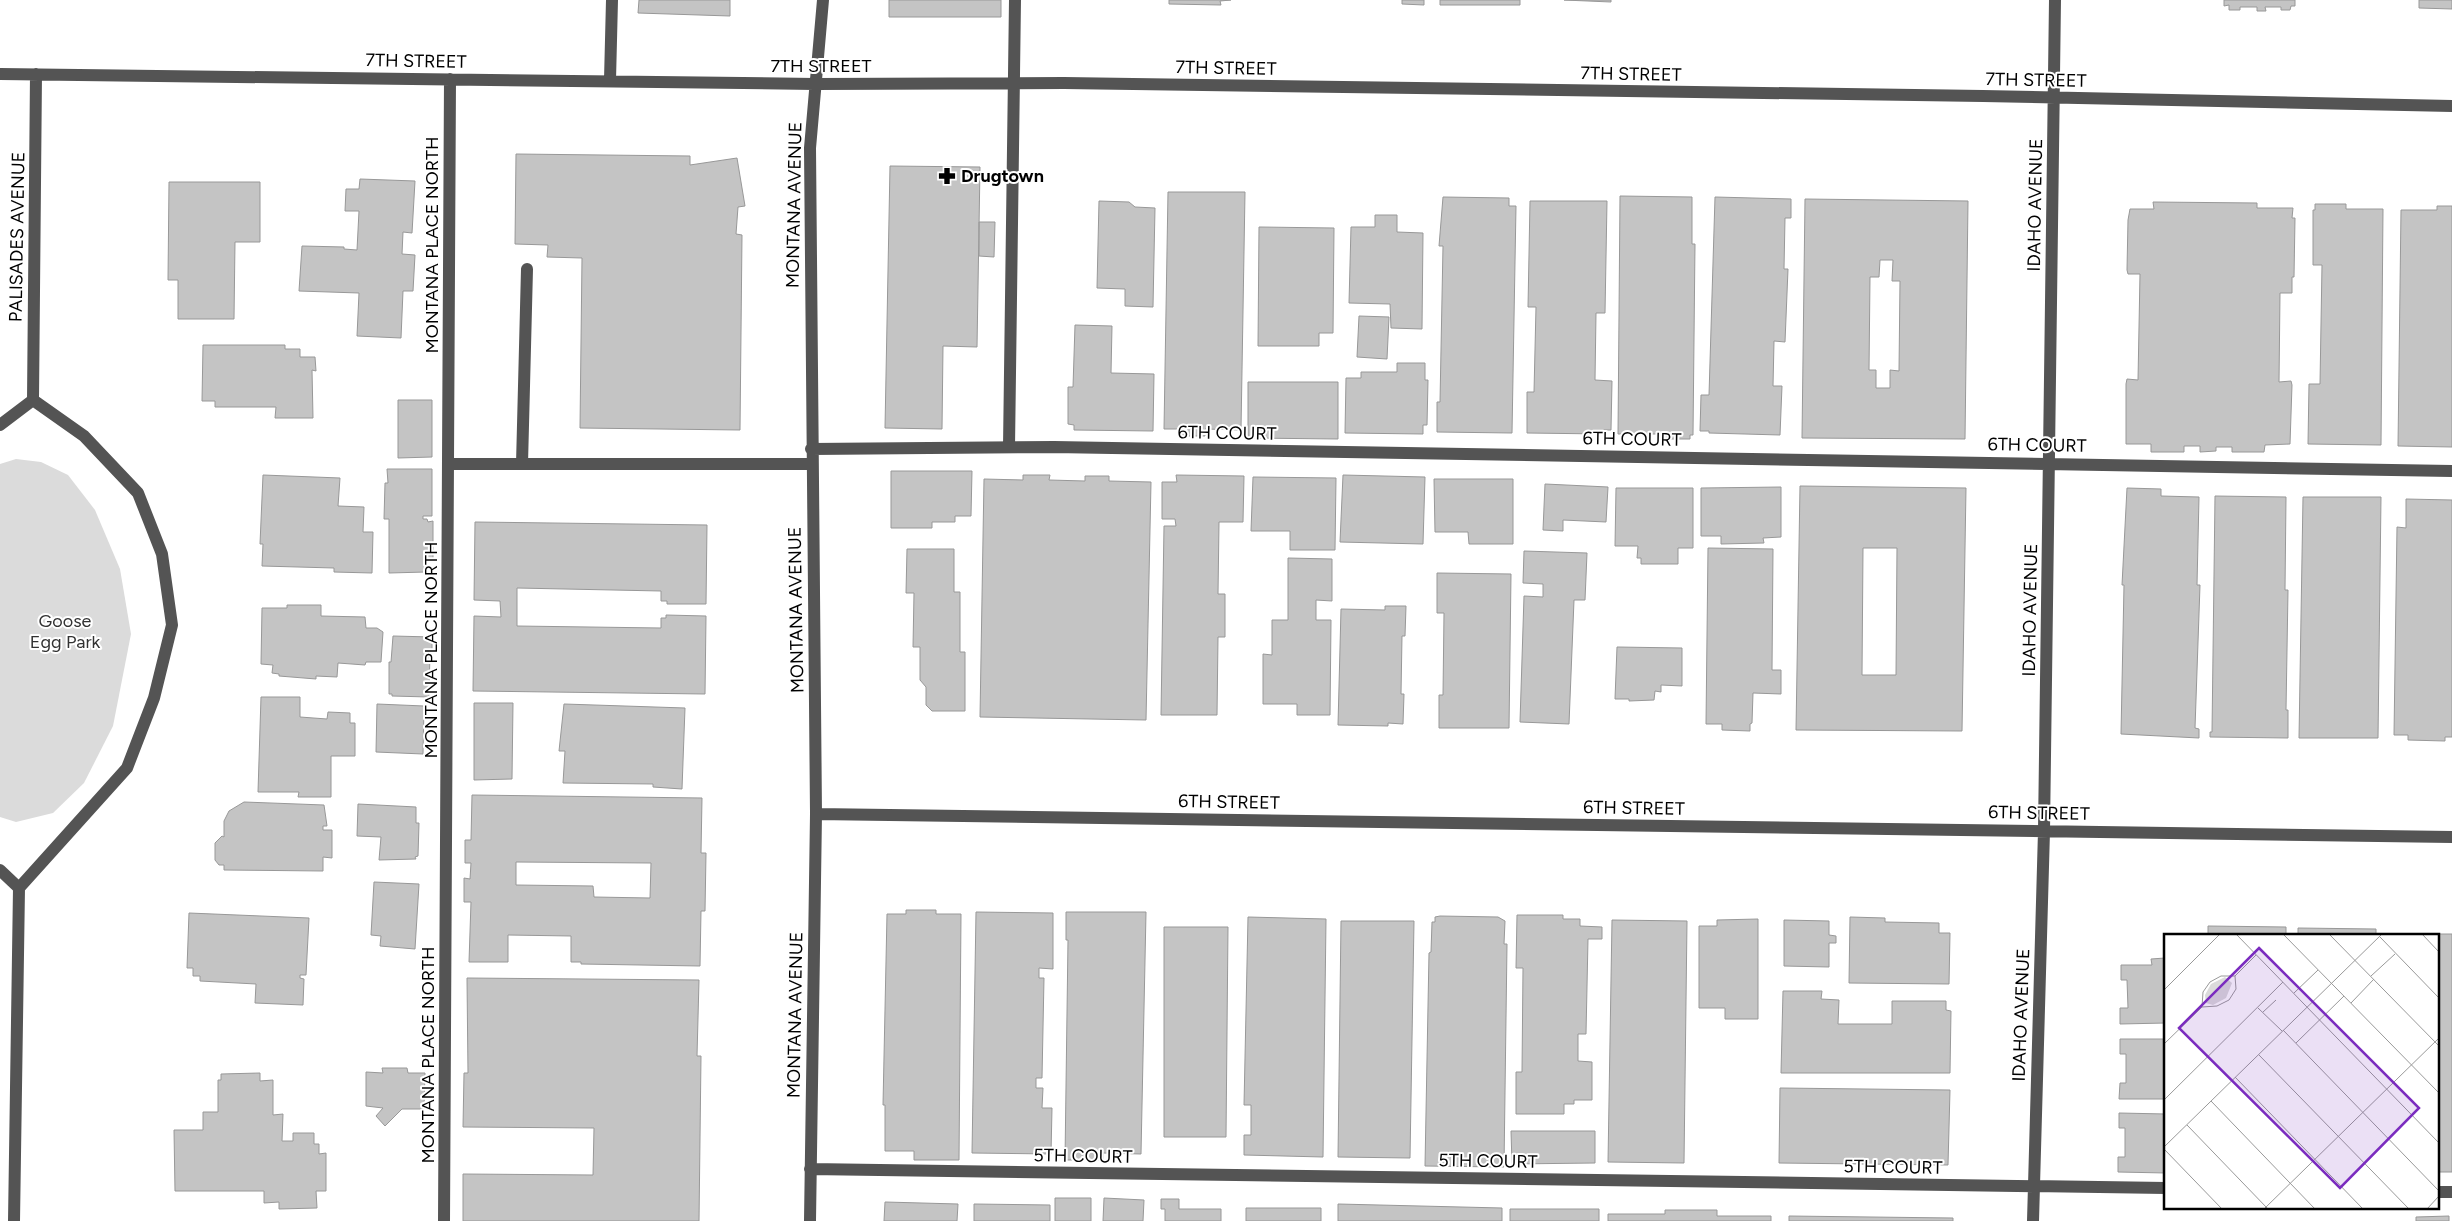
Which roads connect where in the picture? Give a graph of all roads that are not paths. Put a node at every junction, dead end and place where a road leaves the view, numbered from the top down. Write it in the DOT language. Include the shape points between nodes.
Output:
graph roads {
  1 [pos="612,0"];
  2 [pos="823,0"];
  3 [pos="1015,0"];
  4 [pos="2055,0"];
  5 [pos="0,74"];
  6 [pos="36,74"];
  7 [pos="450,79"];
  8 [pos="610,80"];
  9 [pos="815,84"];
  10 [pos="1015,84"];
  11 [pos="2054,98"];
  12 [pos="2452,106"];
  13 [pos="527,269"];
  14 [pos="33,400"];
  15 [pos="0,426"];
  16 [pos="1009,447"];
  17 [pos="812,449"];
  18 [pos="2049,463"];
  19 [pos="449,464"];
  20 [pos="522,464"];
  21 [pos="812,464"];
  22 [pos="2452,471"];
  23 [pos="816,814"];
  24 [pos="2044,831"];
  25 [pos="2452,836"];
  26 [pos="0,870"];
  27 [pos="19,888"];
  28 [pos="810,1169"];
  29 [pos="2033,1186"];
  30 [pos="2164,1188"];
  31 [pos="14,1221"];
  32 [pos="444,1221"];
  33 [pos="810,1221"];
  34 [pos="2033,1221"];
  1 -- 8 [label="street"];
  2 -- 9 [label="street, MONTANA AVENUE"];
  3 -- 10 [label="street"];
  4 -- 11 [label="street, IDAHO AVENUE"];
  5 -- 6 [label="street, 7TH STREET"];
  6 -- 7 [label="street, 7TH STREET"];
  6 -- 14 [label="street, PALISADES AVENUE"];
  7 -- 8 [label="street, 7TH STREET"];
  7 -- 19 [label="street, MONTANA PLACE NORTH"];
  8 -- 9 [label="street, 7TH STREET"];
  9 -- 10 [label="street, 7TH STREET"];
  9 -- 17 [label="street, MONTANA AVENUE" via="810,148"];
  10 -- 11 [label="street, 7TH STREET"];
  10 -- 16 [label="street"];
  11 -- 12 [label="street, 7TH STREET"];
  11 -- 18 [label="street, IDAHO AVENUE"];
  13 -- 20 [label="street"];
  14 -- 15 [label="street"];
  14 -- 27 [label="street" via="84,436 138,493 162,554 172,625 154,698 127,768"];
  16 -- 17 [label="street, 6TH COURT"];
  16 -- 18 [label="street, 6TH COURT"];
  17 -- 21 [label="street, MONTANA AVENUE"];
  18 -- 22 [label="street, 6TH COURT"];
  18 -- 24 [label="street, IDAHO AVENUE"];
  19 -- 20 [label="street"];
  19 -- 32 [label="street, MONTANA PLACE NORTH"];
  20 -- 21 [label="street"];
  21 -- 23 [label="street, MONTANA AVENUE"];
  23 -- 24 [label="street, 6TH STREET"];
  23 -- 28 [label="street, MONTANA AVENUE"];
  24 -- 25 [label="street, 6TH STREET"];
  24 -- 29 [label="street, IDAHO AVENUE"];
  26 -- 27 [label="street"];
  27 -- 31 [label="street"];
  28 -- 29 [label="street, 5TH COURT"];
  28 -- 33 [label="street, MONTANA AVENUE"];
  29 -- 30 [label="street, 5TH COURT"];
  29 -- 34 [label="street, IDAHO AVENUE"];
}
